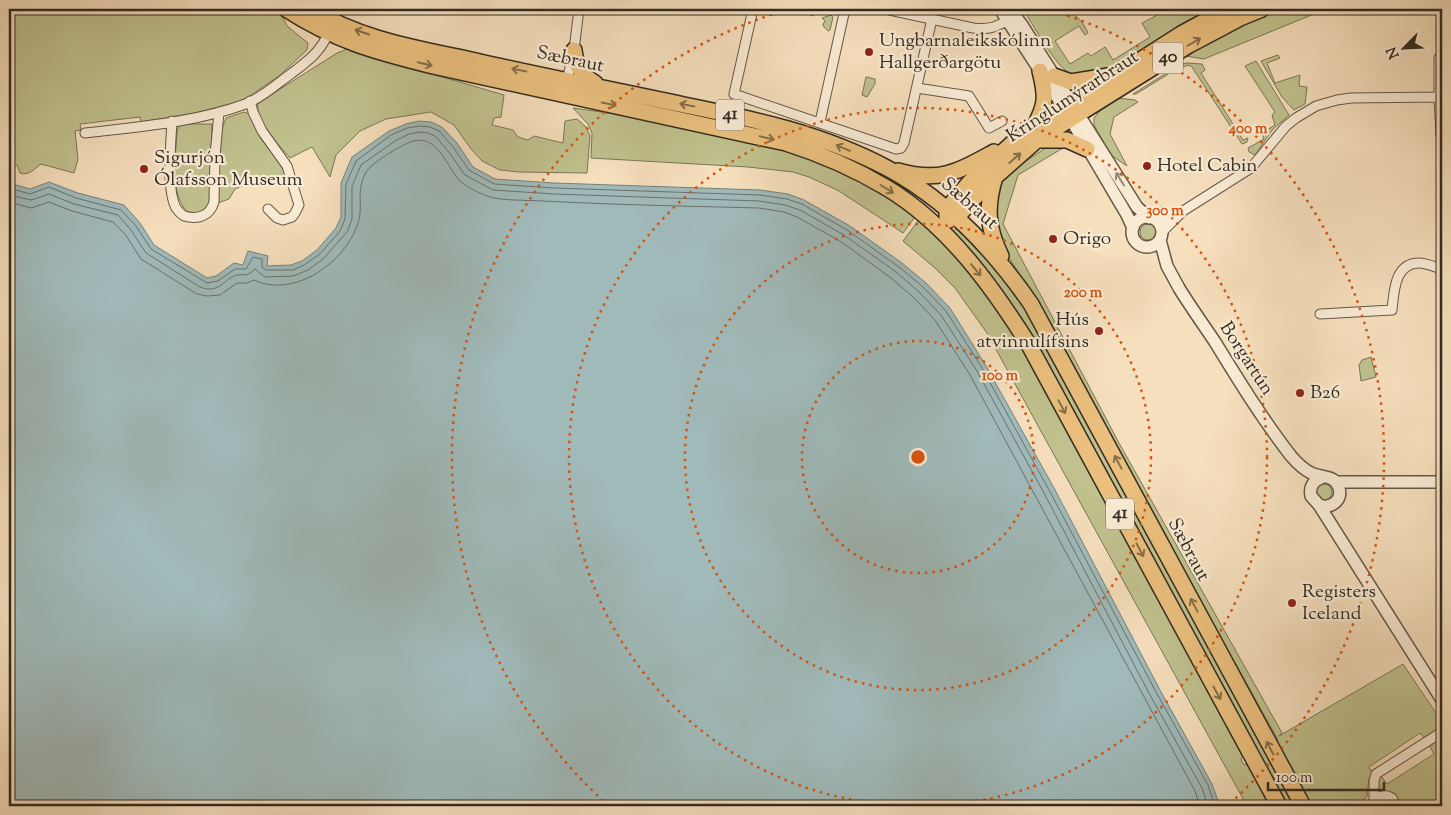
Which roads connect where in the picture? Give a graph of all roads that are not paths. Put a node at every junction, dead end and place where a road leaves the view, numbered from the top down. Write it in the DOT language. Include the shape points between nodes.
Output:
graph roads {
  1 [pos="286,9"];
  2 [pos="312,9"];
  3 [pos="579,9"];
  4 [pos="753,9"];
  5 [pos="845,9"];
  6 [pos="884,9"];
  7 [pos="1000,9"];
  8 [pos="1227,9"];
  9 [pos="1262,9"];
  10 [pos="1011,15"];
  11 [pos="932,19"];
  12 [pos="328,34"];
  13 [pos="1181,34"];
  14 [pos="574,50"];
  15 [pos="1442,59"];
  16 [pos="1122,72"];
  17 [pos="1047,74"];
  18 [pos="550,76"];
  19 [pos="564,87"];
  20 [pos="606,88"];
  21 [pos="917,88"];
  22 [pos="1439,97"];
  23 [pos="250,102"];
  24 [pos="1072,111"];
  25 [pos="219,112"];
  26 [pos="172,121"];
  27 [pos="1002,121"];
  28 [pos="820,122"];
  29 [pos="85,133"];
  30 [pos="1035,134"];
  31 [pos="1017,139"];
  32 [pos="1442,140"];
  33 [pos="1087,149"];
  34 [pos="887,168"];
  35 [pos="995,176"];
  36 [pos="268,209"];
  37 [pos="1183,211"];
  38 [pos="923,215"];
  39 [pos="950,216"];
  40 [pos="1152,218"];
  41 [pos="1133,228"];
  42 [pos="1161,236"];
  43 [pos="950,240"];
  44 [pos="1147,247"];
  45 [pos="1167,266"];
  46 [pos="1442,269"];
  47 [pos="1009,272"];
  48 [pos="1320,314"];
  49 [pos="1301,467"];
  50 [pos="1321,478"];
  51 [pos="1336,482"];
  52 [pos="1442,482"];
  53 [pos="1364,483"];
  54 [pos="1310,489"];
  55 [pos="1337,499"];
  56 [pos="1318,506"];
  57 [pos="1337,533"];
  58 [pos="1442,700"];
  59 [pos="1442,732"];
  60 [pos="1373,805"];
  61 [pos="1279,806"];
  62 [pos="1303,806"];
  63 [pos="1396,806"];
  1 -- 12 [label="main road, Sæbraut / 41"];
  18 -- 2 [label="main road, Sæbraut / 41, one-way" via="379,38"];
  3 -- 14 [label="street"];
  4 -- 28 [label="street" via="734,94"];
  5 -- 28 [label="street"];
  6 -- 11 [label="street"];
  7 -- 10 [label="street, Borgartún"];
  8 -- 13 [label="main road, Kringlumýrarbraut / 40"];
  24 -- 9 [label="main road, Kringlumýrarbraut / 40, one-way" via="1189,45"];
  10 -- 11 [label="street" via="994,28 985,29"];
  10 -- 17 [label="street, Borgartún"];
  11 -- 21 [label="street"];
  12 -- 19 [label="main road, Sæbraut / 41, one-way" via="386,54"];
  12 -- 23 [label="street" via="323,46 311,58"];
  13 -- 16 [label="main road, Kringlumýrarbraut / 40"];
  13 -- 24 [label="main road" via="1165,53"];
  14 -- 18 [label="main road" via="567,64"];
  14 -- 19 [label="street"];
  14 -- 20 [label="main road" via="580,73"];
  15 -- 22 [label="street" via="1439,58"];
  16 -- 17 [label="main road" via="1077,82"];
  16 -- 24 [label="main road, Kringlumýrarbraut / 40"];
  17 -- 24 [label="street, Borgartún"];
  17 -- 30 [label="main road" via="1045,99"];
  18 -- 19 [label="main road, Sæbraut / 41"];
  19 -- 20 [label="main road, Sæbraut / 41"];
  19 -- 38 [label="main road, Sæbraut / 41, one-way" via="809,150 888,189"];
  34 -- 20 [label="main road, Sæbraut / 41, one-way" via="818,137"];
  21 -- 27 [label="street" via="969,96 989,128"];
  21 -- 28 [label="street" via="904,143 899,148 894,149"];
  22 -- 32 [label="street"];
  22 -- 37 [label="street" via="1351,98 1315,107 1286,126 1251,168"];
  23 -- 25 [label="street"];
  23 -- 36 [label="street" via="262,131 287,166 299,205 296,214 288,219 278,218"];
  24 -- 30 [label="main road, Kringlumýrarbraut / 40"];
  24 -- 33 [label="street, Borgartún"];
  40 -- 24 [label="street, Borgartún, one-way" via="1137,207"];
  25 -- 26 [label="street"];
  25 -- 26 [label="street" via="214,202 208,213 199,218 184,216 175,206 171,187"];
  26 -- 29 [label="street"];
  30 -- 31 [label="main road, Kringlumýrarbraut / 40"];
  30 -- 33 [label="main road" via="1067,140"];
  35 -- 30 [label="main road, Kringlumýrarbraut / 40, one-way"];
  31 -- 34 [label="main road" via="955,173 925,176"];
  31 -- 39 [label="main road, Kringlumýrarbraut / 40" via="969,183"];
  33 -- 41 [label="street, Borgartún"];
  34 -- 39 [label="main road, Sæbraut / 41"];
  35 -- 39 [label="main road, Kringlumýrarbraut / 40"];
  35 -- 47 [label="main road" via="988,220 997,249"];
  37 -- 40 [label="street" via="1166,218"];
  37 -- 42 [label="street"];
  38 -- 39 [label="main road" via="935,220"];
  38 -- 43 [label="main road, Sæbraut / 41"];
  39 -- 43 [label="main road" via="947,234"];
  39 -- 47 [label="main road, Sæbraut / 41" via="986,246"];
  40 -- 41 [label="street" via="1139,220"];
  40 -- 42 [label="street, Borgartún" via="1160,225"];
  41 -- 44 [label="street, Borgartún" via="1134,240"];
  42 -- 44 [label="street" via="1154,246"];
  42 -- 45 [label="street, Borgartún"];
  43 -- 61 [label="main road, Sæbraut / 41, one-way" via="994,290 1029,345"];
  44 -- 45 [label="street, Borgartún"];
  45 -- 49 [label="street, Borgartún" via="1270,427"];
  46 -- 48 [label="street" via="1420,263 1404,269 1396,280 1392,310"];
  62 -- 47 [label="main road, Sæbraut / 41, one-way" via="1048,332"];
  49 -- 50 [label="street, Borgartún"];
  49 -- 54 [label="street, Borgartún"];
  50 -- 51 [label="street, Borgartún" via="1328,477"];
  50 -- 54 [label="street"];
  51 -- 53 [label="street"];
  51 -- 55 [label="street, Borgartún" via="1339,486"];
  52 -- 53 [label="street"];
  53 -- 55 [label="street"];
  54 -- 56 [label="street, Borgartún"];
  55 -- 56 [label="street" via="1329,506"];
  55 -- 57 [label="street, Borgartún"];
  56 -- 57 [label="street, Borgartún"];
  57 -- 58 [label="street, Borgartún"];
  59 -- 60 [label="street" via="1376,774"];
  60 -- 63 [label="street" via="1378,797 1385,795 1392,798"];
}
